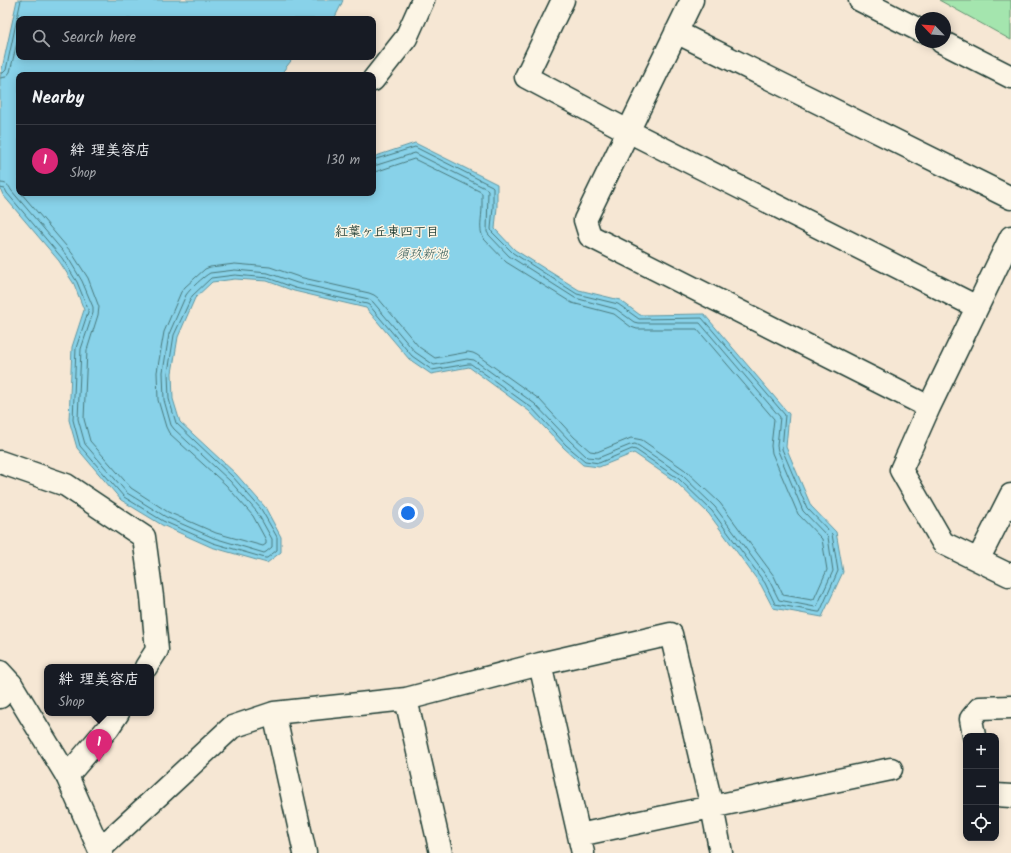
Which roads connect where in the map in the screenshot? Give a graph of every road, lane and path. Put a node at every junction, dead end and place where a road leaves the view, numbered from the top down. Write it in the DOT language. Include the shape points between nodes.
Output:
graph roads {
  1 [pos="423,0"];
  2 [pos="563,0"];
  3 [pos="692,0"];
  4 [pos="860,0"];
  5 [pos="915,28"];
  6 [pos="676,32"];
  7 [pos="951,47"];
  8 [pos="376,76"];
  9 [pos="1011,77"];
  10 [pos="628,131"];
  11 [pos="1011,198"];
  12 [pos="1011,237"];
  13 [pos="977,307"];
  14 [pos="930,407"];
  15 [pos="0,462"];
  16 [pos="1011,495"];
  17 [pos="978,560"];
  18 [pos="1011,574"];
  19 [pos="148,664"];
  20 [pos="540,664"];
  21 [pos="4,684"];
  22 [pos="406,699"];
  23 [pos="1011,707"];
  24 [pos="274,713"];
  25 [pos="116,716"];
  26 [pos="973,733"];
  27 [pos="891,769"];
  28 [pos="67,776"];
  29 [pos="999,795"];
  30 [pos="1011,796"];
  31 [pos="712,807"];
  32 [pos="581,844"];
  33 [pos="100,851"];
  34 [pos="305,853"];
  35 [pos="441,853"];
  36 [pos="721,853"];
  1 -- 8 [label="street" via="406,38"];
  2 -- 10 [label="street" via="526,77"];
  3 -- 6 [label="street"];
  4 -- 5 [label="street"];
  6 -- 10 [label="street"];
  6 -- 11 [label="street"];
  7 -- 9 [label="street"];
  10 -- 13 [label="street"];
  10 -- 14 [label="street" via="584,220 590,236"];
  12 -- 13 [label="street"];
  13 -- 14 [label="street"];
  14 -- 17 [label="street" via="901,470 943,543"];
  15 -- 19 [label="street" via="66,485 144,537 157,650"];
  16 -- 17 [label="street"];
  17 -- 18 [label="street"];
  20 -- 22 [label="street"];
  20 -- 31 [label="street" via="671,634"];
  20 -- 32 [label="street"];
  21 -- 28 [label="street"];
  22 -- 24 [label="street"];
  22 -- 35 [label="street"];
  23 -- 26 [label="street" via="980,708 971,719"];
  24 -- 33 [label="street" via="232,727"];
  24 -- 34 [label="street"];
  25 -- 28 [label="street"];
  27 -- 31 [label="street"];
  28 -- 33 [label="street"];
  29 -- 30 [label="street"];
  31 -- 32 [label="street"];
  31 -- 36 [label="street"];
}
